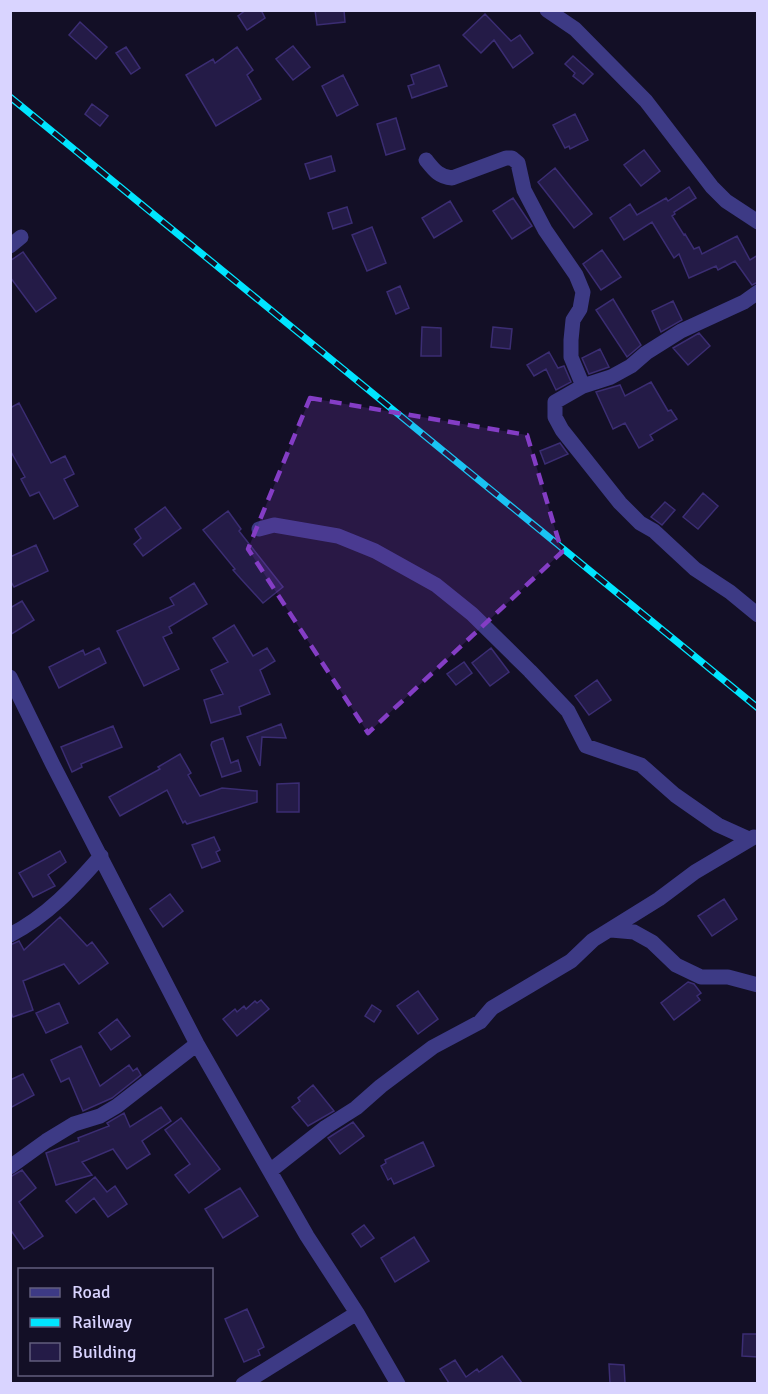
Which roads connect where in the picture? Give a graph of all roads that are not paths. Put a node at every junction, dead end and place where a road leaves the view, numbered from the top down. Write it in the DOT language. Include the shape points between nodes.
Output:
graph roads {
  1 [pos="547,10"];
  2 [pos="426,160"];
  3 [pos="758,222"];
  4 [pos="758,292"];
  5 [pos="583,386"];
  6 [pos="260,530"];
  7 [pos="758,615"];
  8 [pos="10,677"];
  9 [pos="753,837"];
  10 [pos="101,856"];
  11 [pos="610,930"];
  12 [pos="10,935"];
  13 [pos="758,985"];
  14 [pos="197,1044"];
  15 [pos="10,1167"];
  16 [pos="270,1172"];
  17 [pos="357,1313"];
  18 [pos="243,1383"];
  19 [pos="398,1383"];
  1 -- 3 [label="street" via="575,29 646,101 712,187"];
  2 -- 5 [label="street" via="435,171 452,178 506,158 518,163 524,190 583,292 573,320 571,357"];
  4 -- 5 [label="street" via="681,331 611,377"];
  5 -- 7 [label="street" via="555,402 555,417 562,430 640,523"];
  6 -- 9 [label="street" via="274,525 338,536 375,551 436,585 472,614 568,711 586,746 641,765 718,825"];
  8 -- 10 [label="street"];
  9 -- 11 [label="street"];
  10 -- 12 [label="street" via="38,919"];
  10 -- 14 [label="street"];
  11 -- 13 [label="street" via="633,932 652,942 676,965 701,977 728,977"];
  11 -- 16 [label="street" via="571,961 492,1008 480,1022 433,1047"];
  14 -- 15 [label="street" via="117,1106 74,1124"];
  14 -- 16 [label="street"];
  16 -- 17 [label="street"];
  17 -- 18 [label="street"];
  17 -- 19 [label="street"];
}
